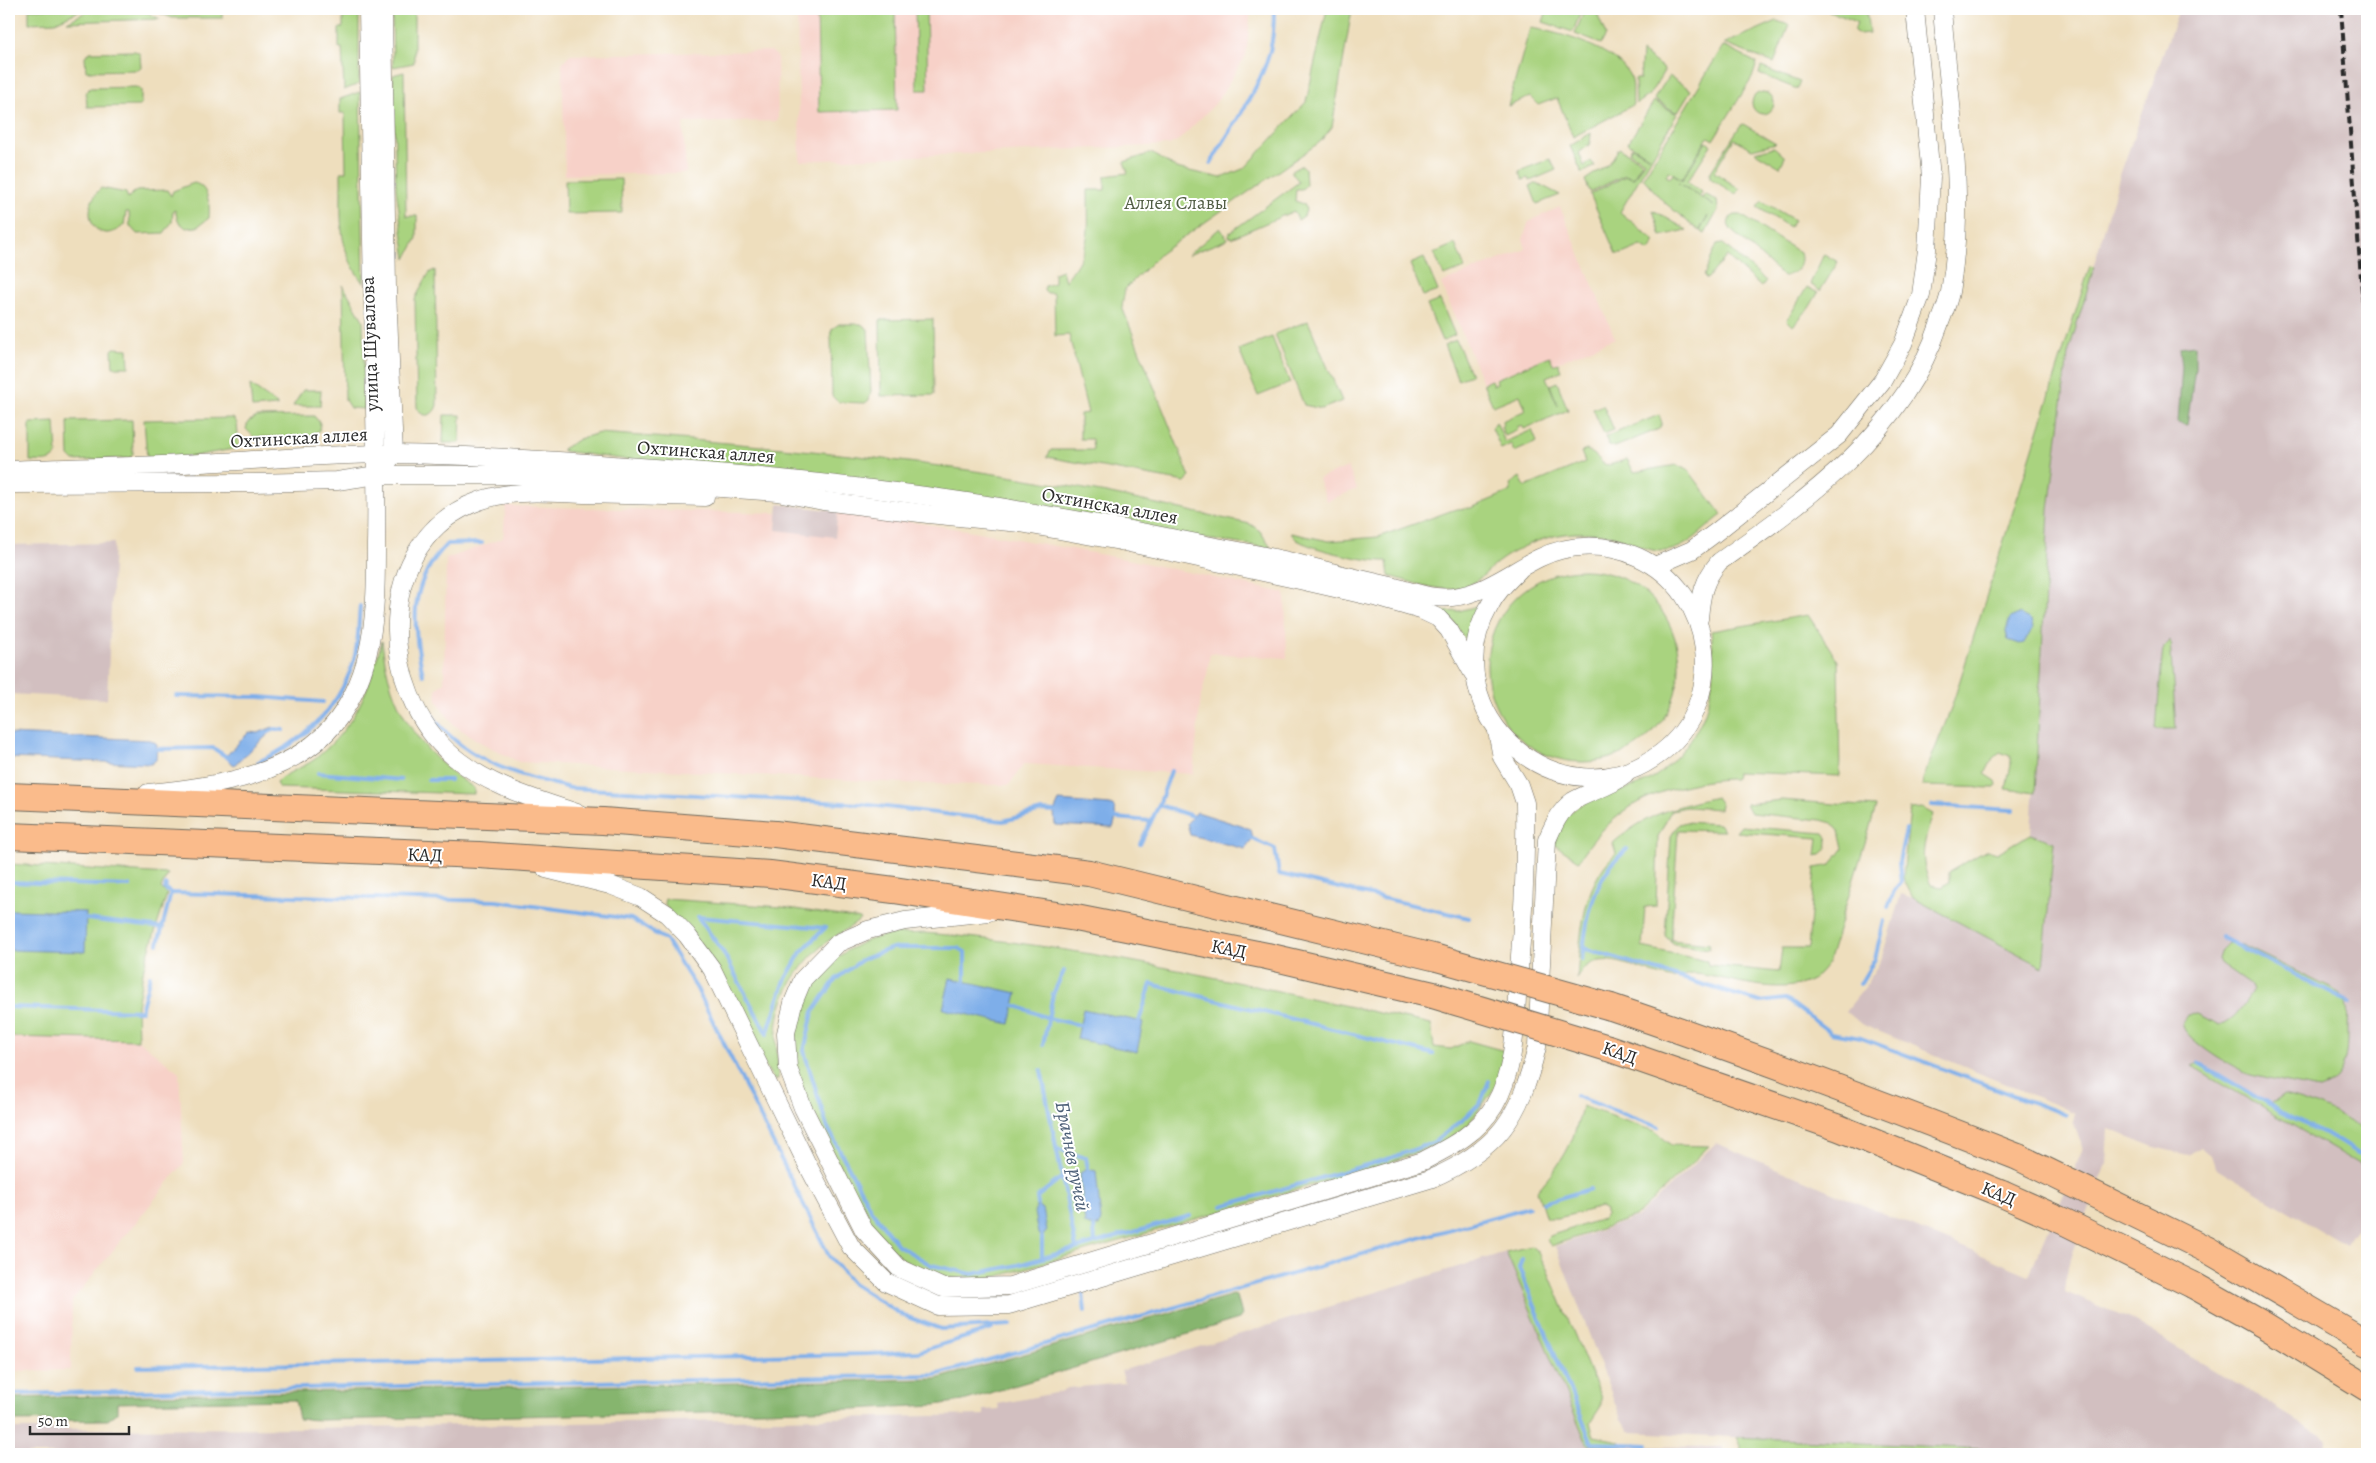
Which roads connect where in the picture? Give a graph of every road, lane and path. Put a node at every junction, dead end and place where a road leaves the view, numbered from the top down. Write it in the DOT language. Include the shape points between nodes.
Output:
graph roads {
  1 [pos="368,9"];
  2 [pos="383,9"];
  3 [pos="1915,9"];
  4 [pos="1942,9"];
  5 [pos="376,454"];
  6 [pos="394,454"];
  7 [pos="9,470"];
  8 [pos="377,475"];
  9 [pos="9,484"];
  10 [pos="823,501"];
  11 [pos="1655,566"];
  12 [pos="1519,570"];
  13 [pos="1387,593"];
  14 [pos="1699,622"];
  15 [pos="1475,678"];
  16 [pos="1496,730"];
  17 [pos="1631,770"];
  18 [pos="9,796"];
  19 [pos="80,799"];
  20 [pos="603,821"];
  21 [pos="9,836"];
  22 [pos="479,855"];
  23 [pos="1026,909"];
  24 [pos="2367,1343"];
  25 [pos="2367,1388"];
  1 -- 5 [label="street, улица Шувалова"];
  2 -- 6 [label="street, улица Шувалова"];
  3 -- 11 [label="street" via="1931,177 1927,250 1920,295 1903,344 1883,380 1839,435 1692,550"];
  4 -- 14 [label="street" via="1957,207 1950,294 1935,338 1918,374 1873,437 1840,469 1719,562 1709,574 1700,594"];
  5 -- 6 [label="street, Охтинская аллея"];
  5 -- 7 [label="street, Охтинская аллея"];
  5 -- 8 [label="street, улица Шувалова"];
  6 -- 8 [label="street"];
  6 -- 13 [label="street, Охтинская аллея" via="542,459 802,480 982,504 1291,562"];
  8 -- 9 [label="street, Охтинская аллея" via="273,482"];
  8 -- 10 [label="street, Охтинская аллея" via="556,476 777,492"];
  8 -- 19 [label="street, улица Шувалова" via="376,582 370,642 361,679 337,720 322,736 288,760 244,777 158,792"];
  10 -- 13 [label="street, Охтинская аллея" via="1020,523"];
  10 -- 20 [label="street" via="500,495 477,502 440,523 423,542 400,585 397,606 400,661 408,691 420,714 452,756 481,777"];
  11 -- 12 [label="street" via="1618,550 1586,546 1562,550"];
  11 -- 14 [label="street" via="1678,588"];
  12 -- 13 [label="street" via="1472,594 1436,598"];
  12 -- 15 [label="street" via="1488,607 1474,654"];
  13 -- 15 [label="street" via="1438,618 1459,647"];
  14 -- 17 [label="street" via="1706,670 1692,716 1679,736 1661,753"];
  15 -- 16 [label="street" via="1486,712"];
  16 -- 17 [label="street" via="1523,756 1557,773 1594,777"];
  16 -- 23 [label="street" via="1502,757 1519,785 1525,803 1522,935 1514,1047 1506,1079 1494,1106 1479,1126 1457,1143 1423,1160 1010,1286 943,1288 899,1268 864,1230 803,1108 788,1068 786,1033 803,979 838,943 868,930 905,922"];
  17 -- 22 [label="street" via="1604,789 1572,802 1554,823 1547,840 1534,1057 1524,1095 1515,1111 1478,1155 1422,1182 1009,1305 938,1306 886,1282 851,1247 712,969 667,914 641,897 610,885"];
  18 -- 19 [label="highway, КАД"];
  19 -- 20 [label="highway, КАД"];
  20 -- 24 [label="highway, КАД, bridge" via="775,834 1089,873 1437,958 1610,1007 1859,1094 2018,1157 2208,1250"];
  21 -- 22 [label="highway, КАД"];
  22 -- 23 [label="highway, КАД" via="770,874"];
  23 -- 25 [label="highway, КАД, bridge" via="1267,956 1433,995 1608,1048 1839,1128 2002,1194 2193,1285"];
}
